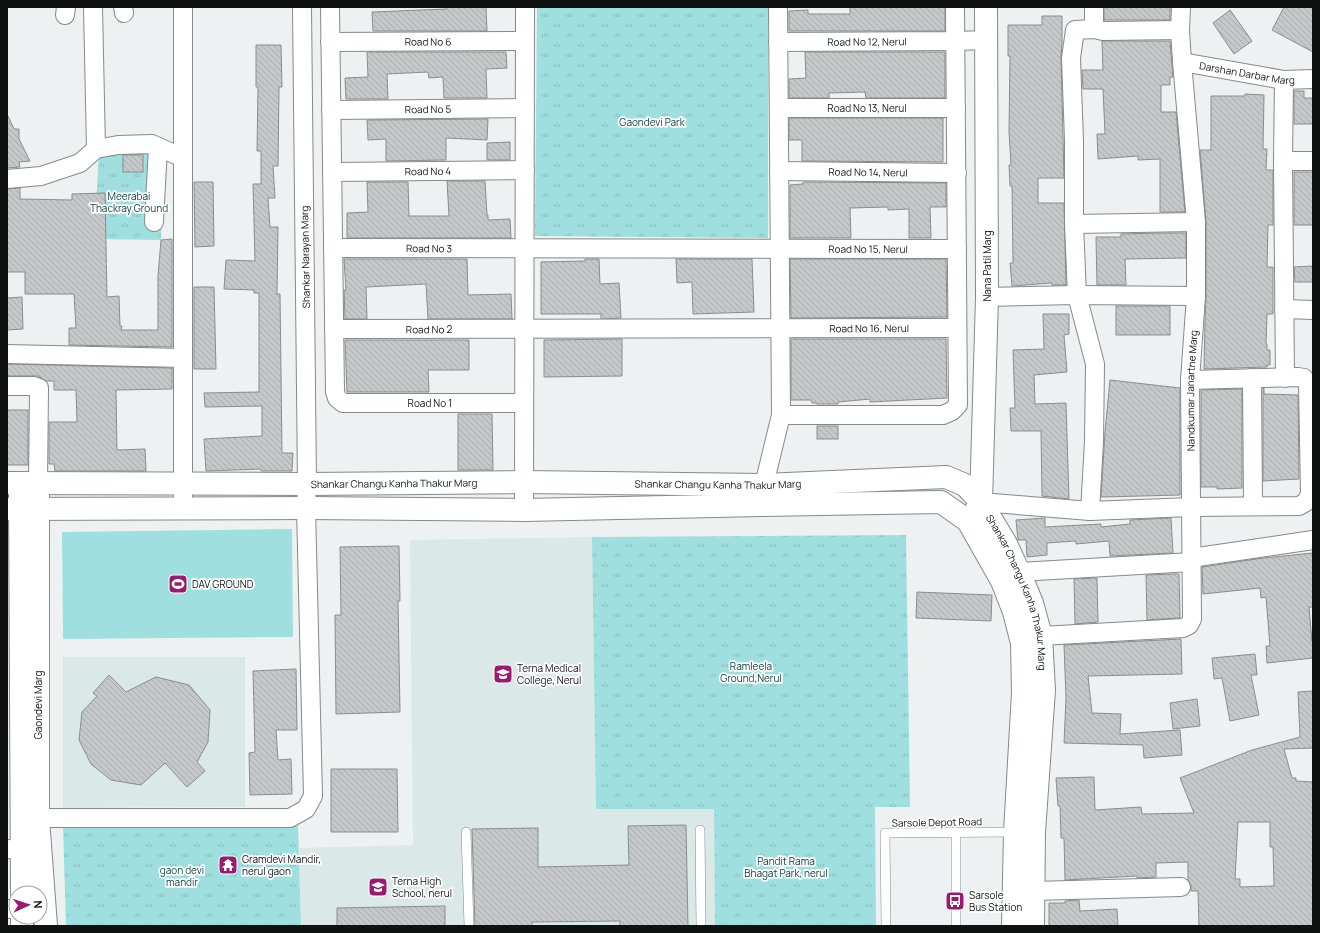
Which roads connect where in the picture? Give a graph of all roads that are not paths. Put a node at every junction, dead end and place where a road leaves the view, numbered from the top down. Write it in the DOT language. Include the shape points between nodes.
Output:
graph roads {
  1 [pos="93,7"];
  2 [pos="183,7"];
  3 [pos="302,7"];
  4 [pos="330,7"];
  5 [pos="525,7"];
  6 [pos="778,7"];
  7 [pos="956,7"];
  8 [pos="986,7"];
  9 [pos="1094,7"];
  10 [pos="1181,7"];
  11 [pos="1094,29"];
  12 [pos="1180,30"];
  13 [pos="986,40"];
  14 [pos="525,41"];
  15 [pos="956,41"];
  16 [pos="330,42"];
  17 [pos="778,42"];
  18 [pos="1182,62"];
  19 [pos="1313,79"];
  20 [pos="1284,80"];
  21 [pos="525,108"];
  22 [pos="779,108"];
  23 [pos="956,108"];
  24 [pos="331,110"];
  25 [pos="158,147"];
  26 [pos="96,149"];
  27 [pos="183,158"];
  28 [pos="1283,161"];
  29 [pos="1313,161"];
  30 [pos="524,170"];
  31 [pos="779,171"];
  32 [pos="332,172"];
  33 [pos="956,173"];
  34 [pos="7,179"];
  35 [pos="154,222"];
  36 [pos="1196,222"];
  37 [pos="1074,224"];
  38 [pos="333,248"];
  39 [pos="524,248"];
  40 [pos="780,248"];
  41 [pos="957,249"];
  42 [pos="1077,295"];
  43 [pos="1196,296"];
  44 [pos="988,297"];
  45 [pos="1284,309"];
  46 [pos="1313,310"];
  47 [pos="780,328"];
  48 [pos="958,328"];
  49 [pos="334,329"];
  50 [pos="524,330"];
  51 [pos="7,354"];
  52 [pos="183,358"];
  53 [pos="1252,378"];
  54 [pos="1285,378"];
  55 [pos="1190,380"];
  56 [pos="7,386"];
  57 [pos="524,403"];
  58 [pos="781,415"];
  59 [pos="524,482"];
  60 [pos="22,483"];
  61 [pos="183,483"];
  62 [pos="307,484"];
  63 [pos="763,495"];
  64 [pos="982,502"];
  65 [pos="1253,506"];
  66 [pos="183,507"];
  67 [pos="1191,507"];
  68 [pos="306,508"];
  69 [pos="22,509"];
  70 [pos="524,510"];
  71 [pos="1090,511"];
  72 [pos="968,521"];
  73 [pos="1313,540"];
  74 [pos="1192,560"];
  75 [pos="1020,572"];
  76 [pos="1041,636"];
  77 [pos="1022,690"];
  78 [pos="1044,690"];
  79 [pos="38,818"];
  80 [pos="700,830"];
  81 [pos="466,832"];
  82 [pos="1025,832"];
  83 [pos="956,833"];
  84 [pos="15,849"];
  85 [pos="21,885"];
  86 [pos="1181,888"];
  87 [pos="1033,891"];
  88 [pos="46,926"];
  89 [pos="469,926"];
  90 [pos="701,926"];
  91 [pos="886,926"];
  92 [pos="956,926"];
  93 [pos="1013,926"];
  94 [pos="1033,926"];
  1 -- 26 [label="street"];
  2 -- 27 [label="street"];
  3 -- 62 [label="street, Shankar Narayan Marg"];
  4 -- 16 [label="street"];
  5 -- 14 [label="street"];
  6 -- 17 [label="street"];
  7 -- 15 [label="street"];
  8 -- 13 [label="street, Nana Patil Marg"];
  9 -- 11 [label="street"];
  10 -- 12 [label="street, Nandkumar Janartne Marg"];
  11 -- 12 [label="street"];
  11 -- 37 [label="street" via="1075,30 1071,58"];
  12 -- 18 [label="street, Nandkumar Janartne Marg"];
  13 -- 15 [label="street, Road No 12, Nerul"];
  13 -- 44 [label="street, Nana Patil Marg"];
  14 -- 16 [label="street, Road No 6"];
  14 -- 21 [label="street"];
  15 -- 17 [label="street, Road No 12, Nerul"];
  15 -- 23 [label="street"];
  16 -- 24 [label="street"];
  17 -- 22 [label="street"];
  18 -- 20 [label="street, Darshan Darbar Marg"];
  18 -- 36 [label="street, Nandkumar Janartne Marg"];
  19 -- 20 [label="street, Darshan Darbar Marg"];
  20 -- 28 [label="street"];
  21 -- 24 [label="street, Road No 5"];
  21 -- 30 [label="street"];
  22 -- 23 [label="street, Road No 13, Nerul"];
  22 -- 31 [label="street"];
  23 -- 33 [label="street"];
  24 -- 32 [label="street"];
  25 -- 26 [label="street" via="152,144 118,145"];
  25 -- 27 [label="street"];
  25 -- 35 [label="street"];
  26 -- 34 [label="street" via="80,163 41,176"];
  27 -- 52 [label="street"];
  28 -- 29 [label="street"];
  28 -- 45 [label="street"];
  30 -- 32 [label="street, Road No 4"];
  30 -- 39 [label="street"];
  31 -- 33 [label="street, Road No 14, Nerul"];
  31 -- 40 [label="street"];
  32 -- 38 [label="street"];
  33 -- 41 [label="street"];
  36 -- 37 [label="street"];
  36 -- 43 [label="street, Nandkumar Janartne Marg"];
  37 -- 42 [label="street"];
  38 -- 39 [label="street, Road No 3"];
  38 -- 49 [label="street"];
  39 -- 40 [label="street, Road No 3"];
  39 -- 50 [label="street"];
  40 -- 41 [label="street, Road No 15, Nerul"];
  40 -- 47 [label="street"];
  41 -- 48 [label="street"];
  42 -- 43 [label="street"];
  42 -- 44 [label="street"];
  42 -- 71 [label="street" via="1095,364"];
  43 -- 55 [label="street, Nandkumar Janartne Marg"];
  44 -- 64 [label="street, Nana Patil Marg"];
  45 -- 46 [label="street"];
  45 -- 54 [label="street"];
  47 -- 48 [label="street, Road No 16, Nerul"];
  47 -- 50 [label="street, Road No 16, Nerul"];
  47 -- 58 [label="street"];
  48 -- 58 [label="street" via="958,405 952,411 943,415"];
  49 -- 50 [label="street, Road No 2"];
  49 -- 57 [label="street, Road No 1" via="335,392 343,403"];
  50 -- 57 [label="street"];
  51 -- 52 [label="street"];
  52 -- 61 [label="street"];
  53 -- 54 [label="street"];
  53 -- 55 [label="street"];
  53 -- 65 [label="street"];
  54 -- 65 [label="street" via="1304,378 1308,384 1310,494 1306,502 1299,506"];
  55 -- 67 [label="street, Nandkumar Janartne Marg"];
  56 -- 60 [label="street" via="39,388"];
  57 -- 59 [label="street"];
  58 -- 63 [label="street"];
  59 -- 62 [label="street, Shankar Changu Kanha Thakur Marg"];
  59 -- 63 [label="street, Shankar Changu Kanha Thakur Marg"];
  59 -- 70 [label="street"];
  60 -- 61 [label="street, Shankar Changu Kanha Thakur Marg"];
  60 -- 69 [label="street, Gaondevi Marg"];
  61 -- 62 [label="street, Shankar Changu Kanha Thakur Marg"];
  61 -- 66 [label="street"];
  62 -- 68 [label="street, Shankar Narayan Marg"];
  63 -- 64 [label="street, Shankar Changu Kanha Thakur Marg" via="946,477 966,485"];
  63 -- 70 [label="street, Shankar Changu Kanha Thakur Marg"];
  63 -- 72 [label="street, Shankar Changu Kanha Thakur Marg" via="940,502"];
  64 -- 71 [label="street"];
  64 -- 72 [label="street"];
  64 -- 75 [label="street, Shankar Changu Kanha Thakur Marg"];
  65 -- 67 [label="street"];
  66 -- 68 [label="street, Shankar Changu Kanha Thakur Marg"];
  66 -- 69 [label="street, Shankar Changu Kanha Thakur Marg"];
  67 -- 71 [label="street"];
  67 -- 74 [label="street, Nandkumar Janartne Marg"];
  68 -- 70 [label="street, Shankar Changu Kanha Thakur Marg"];
  68 -- 79 [label="street, Shankar Narayan Marg" via="313,796 306,809 290,818"];
  69 -- 79 [label="street, Gaondevi Marg"];
  69 -- 84 [label="street, Gaondevi Marg"];
  72 -- 77 [label="street, Shankar Changu Kanha Thakur Marg" via="1002,581 1014,612 1022,643"];
  73 -- 74 [label="street"];
  74 -- 75 [label="street"];
  74 -- 76 [label="street, Nandkumar Janartne Marg" via="1192,619 1189,625 1183,628"];
  75 -- 76 [label="street, Shankar Changu Kanha Thakur Marg"];
  76 -- 78 [label="street, Shankar Changu Kanha Thakur Marg"];
  77 -- 78 [label="street"];
  77 -- 82 [label="street, Shankar Changu Kanha Thakur Marg"];
  78 -- 82 [label="street, Shankar Changu Kanha Thakur Marg"];
  79 -- 88 [label="street, Gaondevi Marg"];
  80 -- 90 [label="lane"];
  81 -- 89 [label="lane"];
  82 -- 83 [label="lane, Sarsole Depot Road"];
  82 -- 87 [label="street, Shankar Changu Kanha Thakur Marg"];
  82 -- 93 [label="street, Shankar Changu Kanha Thakur Marg"];
  83 -- 91 [label="lane, Sarsole Depot Road" via="885,833"];
  83 -- 92 [label="lane"];
  84 -- 85 [label="street, Gaondevi Marg"];
  86 -- 87 [label="street"];
  87 -- 94 [label="street, Shankar Changu Kanha Thakur Marg"];
}
